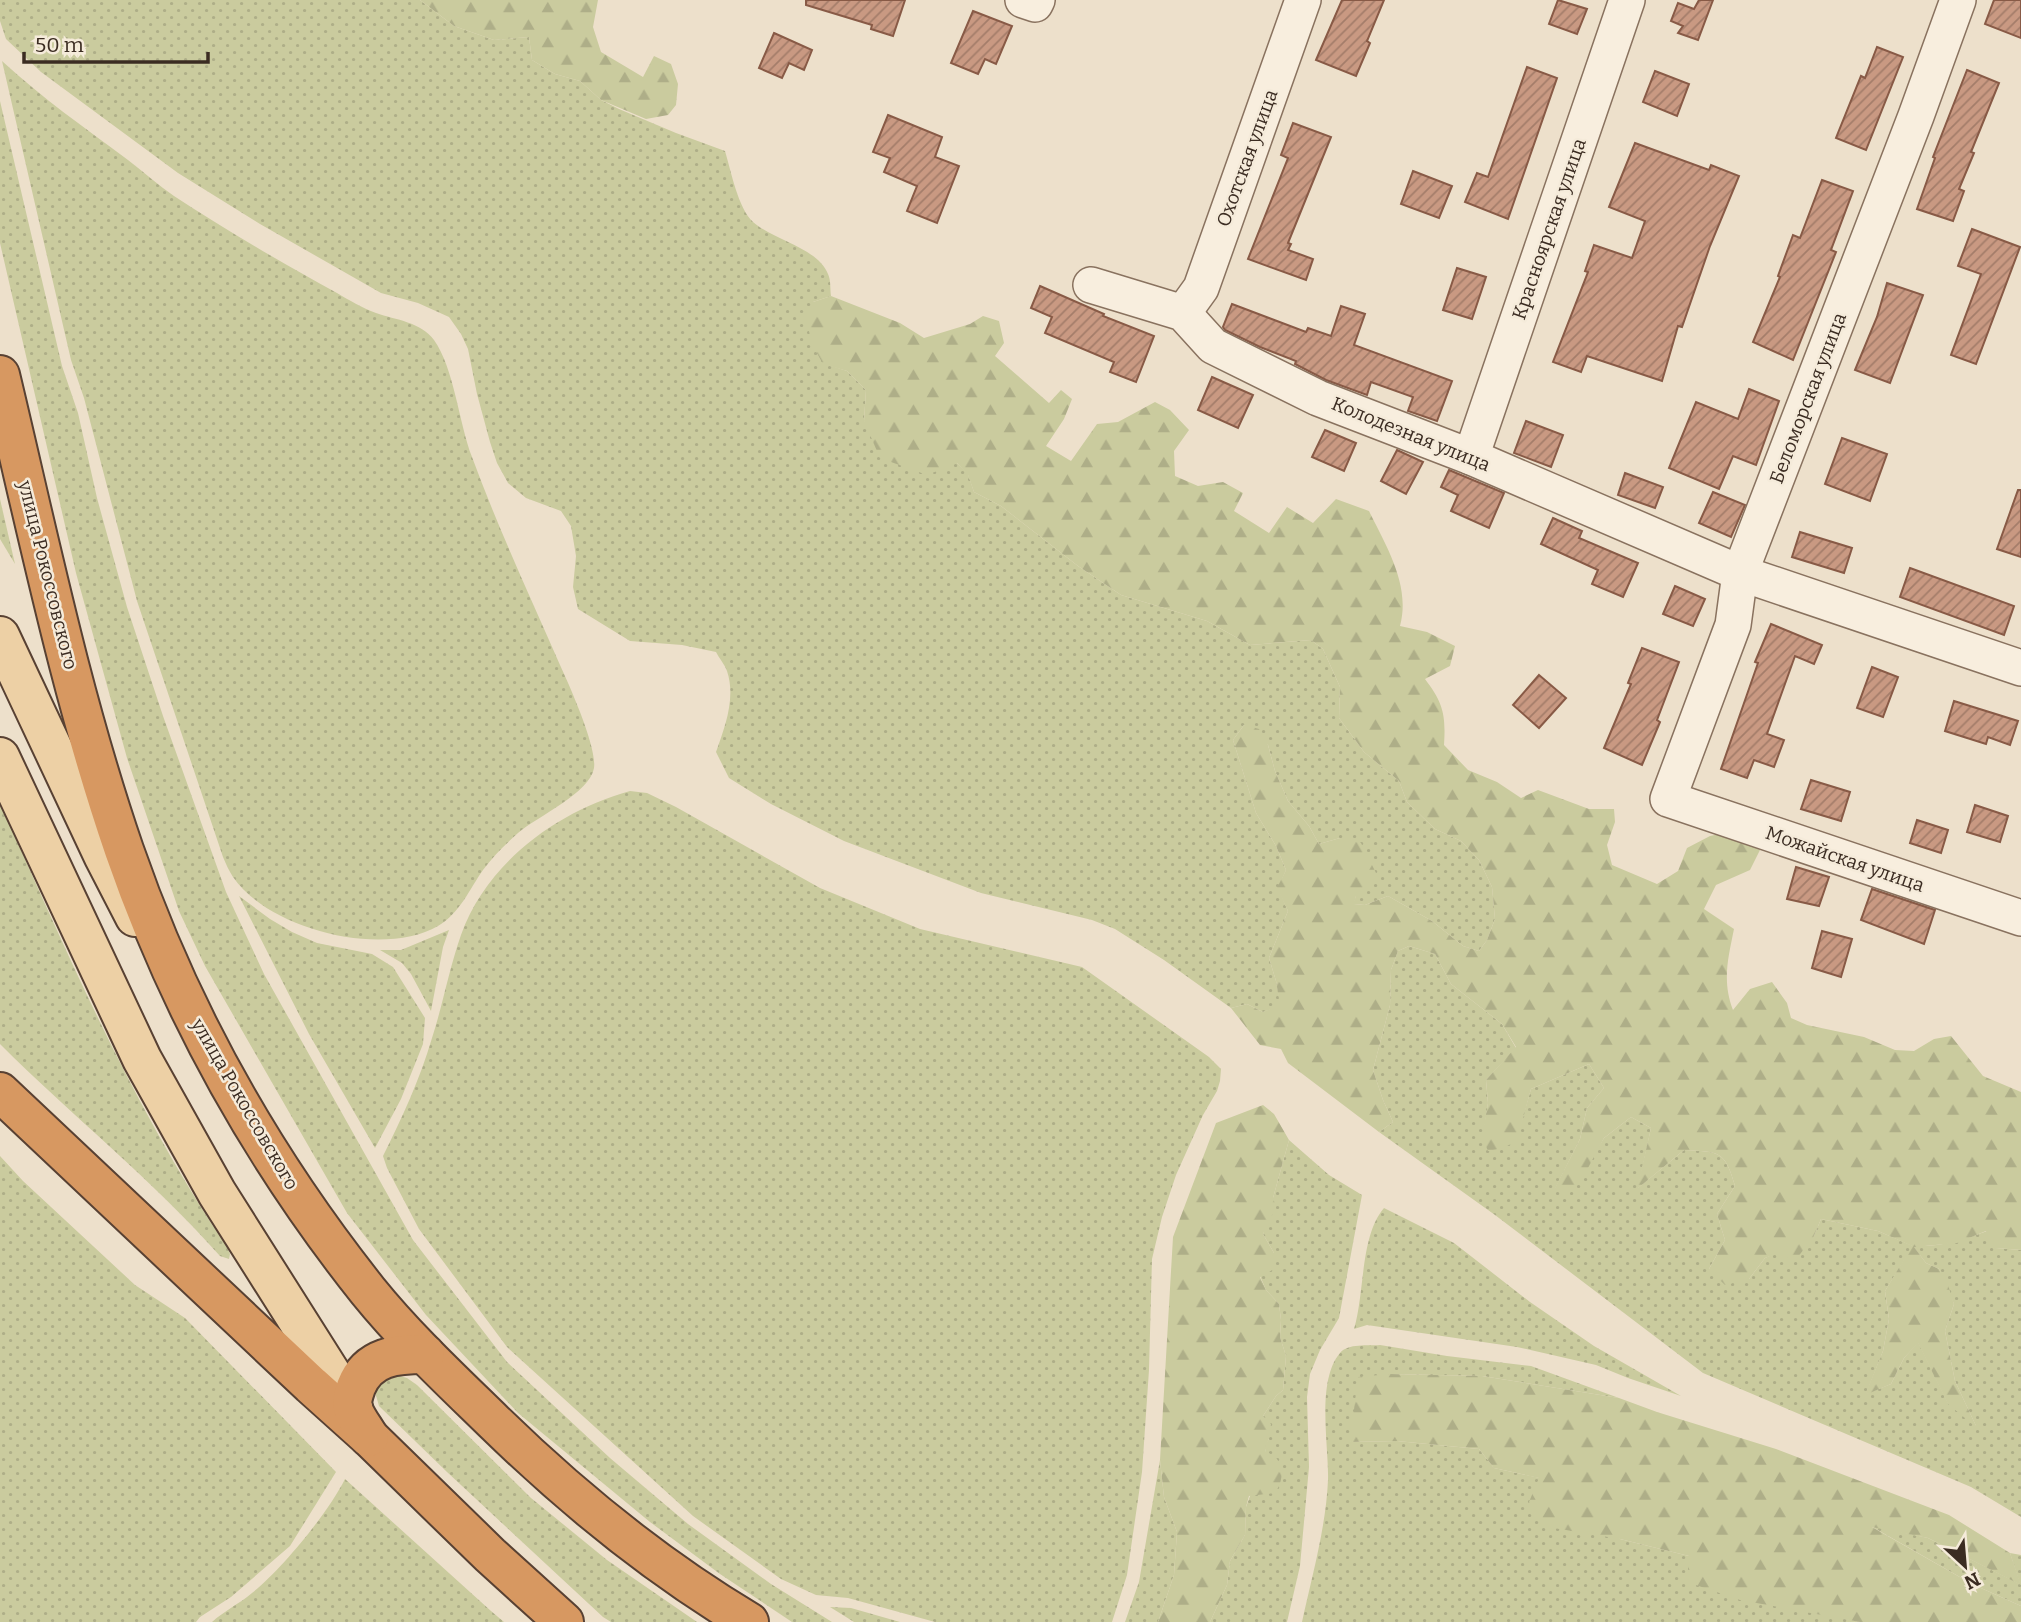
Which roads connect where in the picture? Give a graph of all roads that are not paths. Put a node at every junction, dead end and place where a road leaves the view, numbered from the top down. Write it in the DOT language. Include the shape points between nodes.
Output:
graph roads {
  1 [pos="1303,0"];
  2 [pos="1627,0"];
  3 [pos="1958,0"];
  4 [pos="1091,285"];
  5 [pos="1183,313"];
  6 [pos="0,375"];
  7 [pos="1471,457"];
  8 [pos="1740,573"];
  9 [pos="0,636"];
  10 [pos="2021,668"];
  11 [pos="0,757"];
  12 [pos="1668,799"];
  13 [pos="2021,918"];
  14 [pos="205,1041"];
  15 [pos="0,1091"];
  16 [pos="425,1354"];
  17 [pos="361,1423"];
  18 [pos="564,1622"];
  19 [pos="749,1622"];
  1 -- 5 [label="street, Охотская улица" via="1201,288"];
  2 -- 7 [label="street, Красноярская улица"];
  3 -- 8 [label="street, Беломорская улица"];
  4 -- 5 [label="street"];
  5 -- 7 [label="street, Колодезная улица" via="1213,346 1318,398"];
  6 -- 14 [label="highway, улица Рокоссовского" via="77,692 124,849"];
  7 -- 8 [label="street, Колодезная улица"];
  8 -- 10 [label="street, Колодезная улица"];
  8 -- 12 [label="street, Беломорская улица" via="1733,625"];
  9 -- 14 [label="main road" via="103,855"];
  11 -- 17 [label="main road" via="142,1059 216,1193"];
  12 -- 13 [label="street, Можайская улица"];
  14 -- 16 [label="highway, улица Рокоссовского" via="278,1165 325,1232 369,1293"];
  15 -- 17 [label="highway" via="311,1385"];
  16 -- 17 [label="highway" via="398,1354 366,1369 353,1395"];
  16 -- 19 [label="highway, улица Рокоссовского" via="566,1489 653,1560"];
  17 -- 18 [label="highway" via="490,1555"];
}
